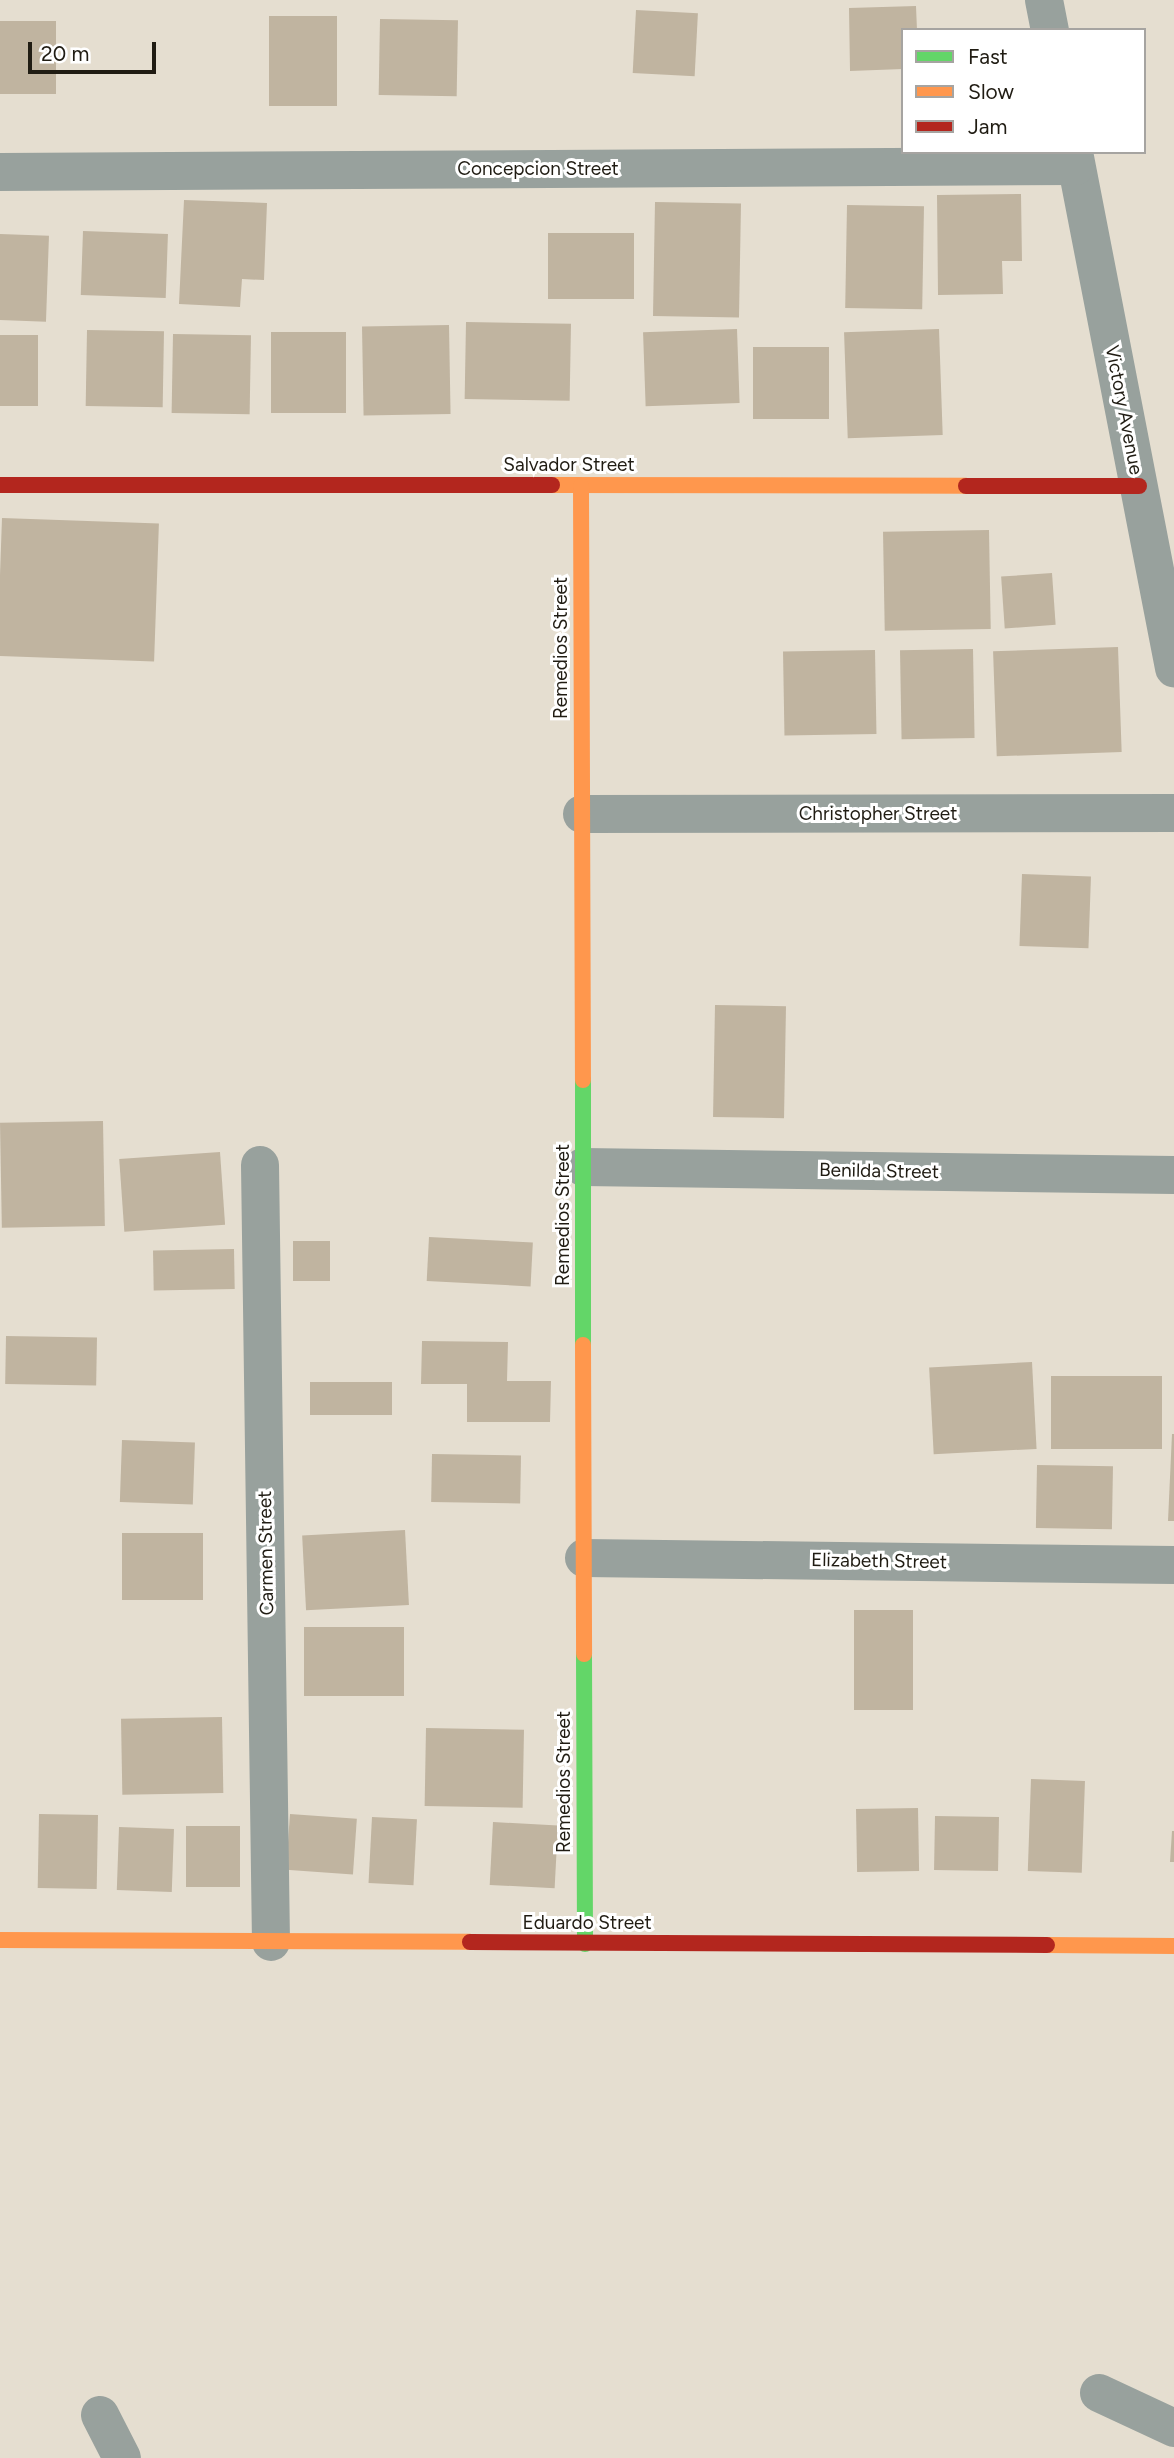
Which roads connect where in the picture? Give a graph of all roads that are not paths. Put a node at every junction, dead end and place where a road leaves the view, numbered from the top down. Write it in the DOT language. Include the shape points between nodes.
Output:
graph roads {
  1 [pos="1044,0"];
  2 [pos="1050,28"];
  3 [pos="1075,159"];
  4 [pos="0,172"];
  5 [pos="0,485"];
  6 [pos="581,486"];
  7 [pos="1139,486"];
  8 [pos="1174,668"];
  9 [pos="1174,813"];
  10 [pos="582,814"];
  11 [pos="260,1165"];
  12 [pos="583,1167"];
  13 [pos="1174,1175"];
  14 [pos="584,1558"];
  15 [pos="1174,1565"];
  16 [pos="0,1940"];
  17 [pos="271,1942"];
  18 [pos="585,1944"];
  19 [pos="1174,1946"];
  20 [pos="1099,2393"];
  21 [pos="100,2415"];
  22 [pos="1174,2428"];
  23 [pos="122,2458"];
  1 -- 2 [label="street"];
  3 -- 4 [label="street, Concepcion Street"];
  3 -- 7 [label="street, Victory Avenue"];
  5 -- 6 [label="street, Salvador Street"];
  6 -- 7 [label="street, Salvador Street"];
  6 -- 10 [label="street, Remedios Street"];
  7 -- 8 [label="street, Victory Avenue"];
  9 -- 10 [label="street, Christopher Street"];
  10 -- 12 [label="street, Remedios Street"];
  11 -- 17 [label="street, Carmen Street"];
  12 -- 13 [label="street, Benilda Street"];
  12 -- 14 [label="street, Remedios Street"];
  14 -- 15 [label="street, Elizabeth Street"];
  14 -- 18 [label="street, Remedios Street"];
  16 -- 17 [label="street, Eduardo Street"];
  17 -- 18 [label="street, Eduardo Street"];
  18 -- 19 [label="street, Eduardo Street"];
  20 -- 22 [label="street"];
  21 -- 23 [label="street"];
}
